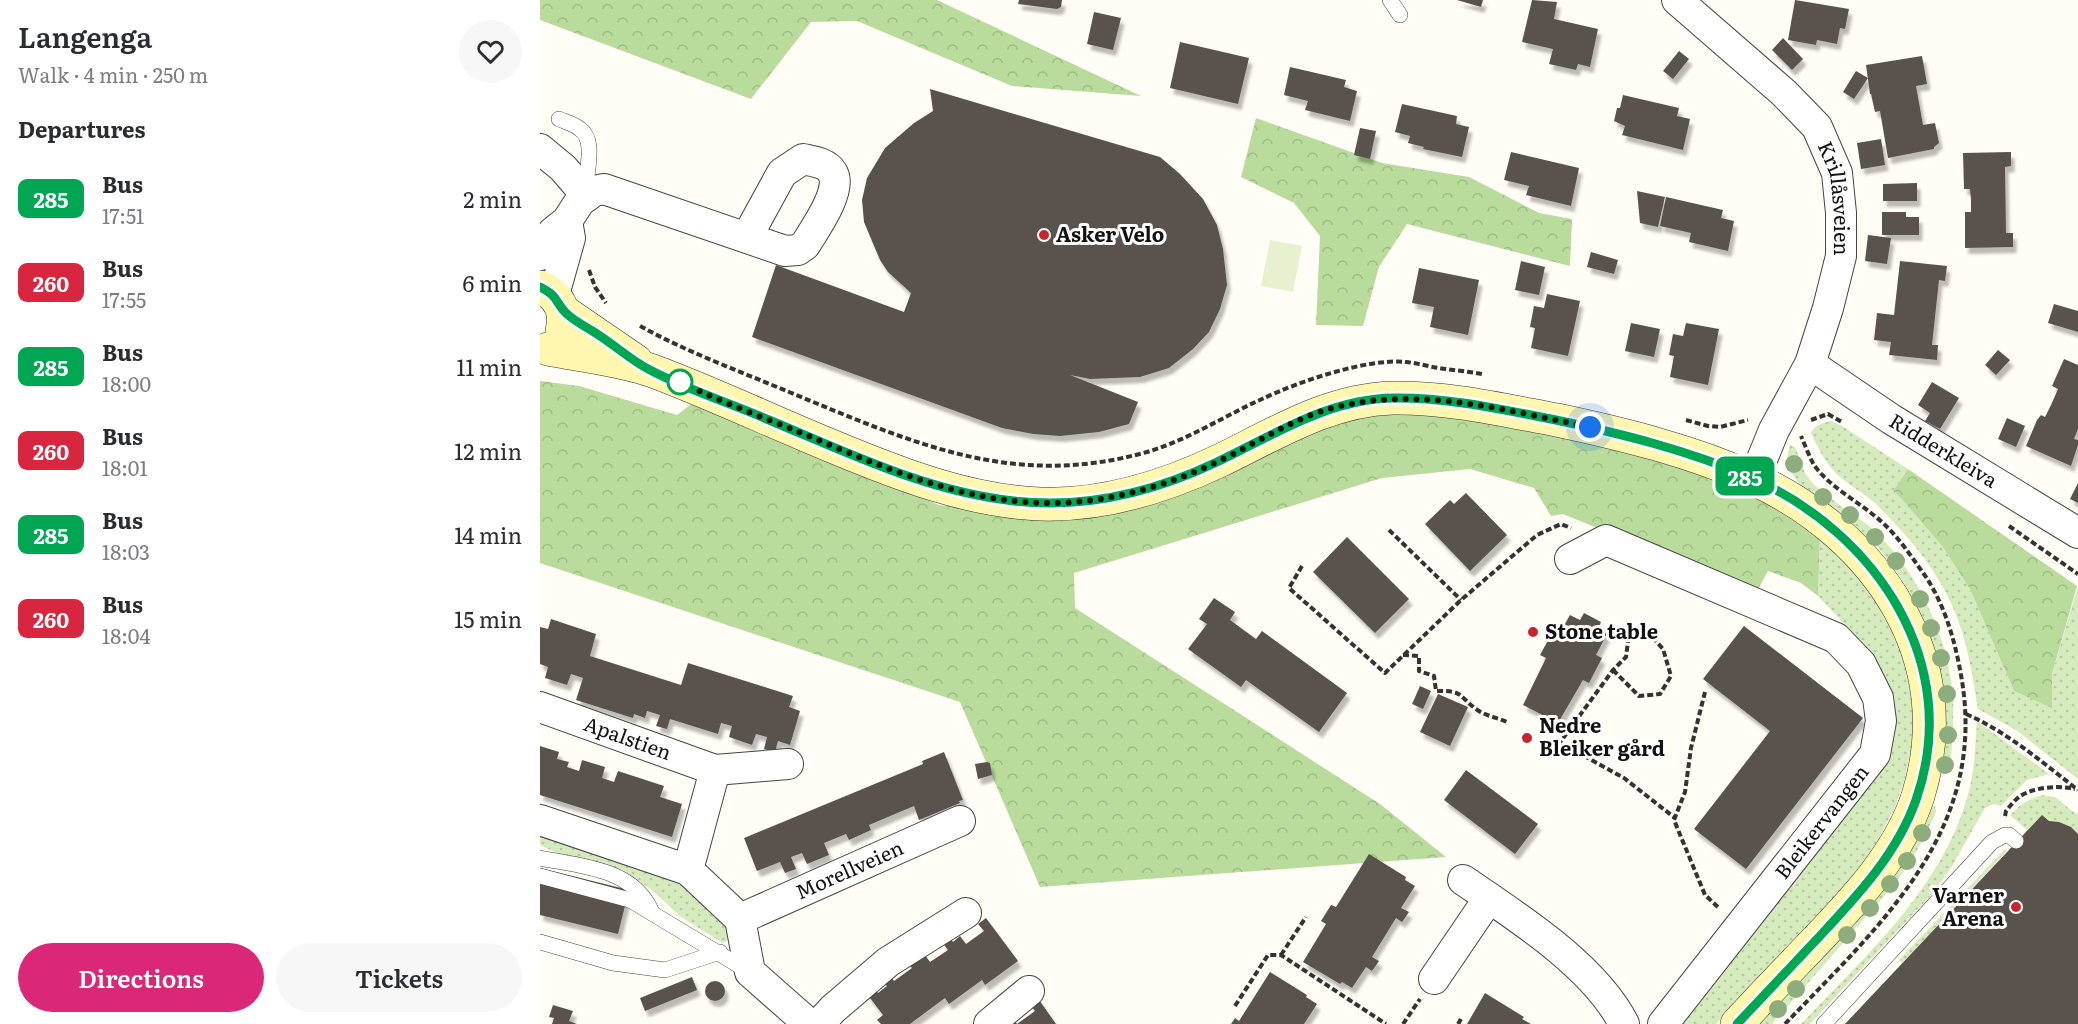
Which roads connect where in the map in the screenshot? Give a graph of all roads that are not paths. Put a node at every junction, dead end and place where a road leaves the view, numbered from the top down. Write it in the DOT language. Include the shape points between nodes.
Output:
graph roads {
  1 [pos="1390,0"];
  2 [pos="1677,0"];
  3 [pos="1400,15"];
  4 [pos="559,118"];
  5 [pos="540,149"];
  6 [pos="586,196"];
  7 [pos="567,221"];
  8 [pos="747,237"];
  9 [pos="540,255"];
  10 [pos="552,298"];
  11 [pos="544,351"];
  12 [pos="1810,364"];
  13 [pos="648,369"];
  14 [pos="1754,479"];
  15 [pos="2078,533"];
  16 [pos="1570,559"];
  17 [pos="540,707"];
  18 [pos="788,764"];
  19 [pos="716,770"];
  20 [pos="540,819"];
  21 [pos="960,821"];
  22 [pos="2010,838"];
  23 [pos="540,858"];
  24 [pos="688,870"];
  25 [pos="540,876"];
  26 [pos="1463,880"];
  27 [pos="1489,898"];
  28 [pos="653,913"];
  29 [pos="966,913"];
  30 [pos="740,919"];
  31 [pos="540,942"];
  32 [pos="720,952"];
  33 [pos="750,972"];
  34 [pos="1434,979"];
  35 [pos="1029,991"];
  36 [pos="804,1022"];
  37 [pos="989,1024"];
  38 [pos="1624,1024"];
  39 [pos="1663,1024"];
  40 [pos="1737,1024"];
  41 [pos="1824,1024"];
  1 -- 3 [label="lane"];
  2 -- 12 [label="street, Krillåsveien" via="1784,93 1817,127 1837,173 1841,256"];
  4 -- 6 [label="lane" via="582,129 590,144"];
  5 -- 6 [label="street" via="563,168"];
  6 -- 7 [label="street"];
  6 -- 8 [label="street" via="604,189"];
  7 -- 9 [label="street" via="553,232"];
  7 -- 10 [label="street" via="570,238"];
  10 -- 11 [label="main road" via="564,323 556,342"];
  10 -- 13 [label="main road"];
  11 -- 13 [label="main road"];
  12 -- 14 [label="street, Krillåsveien" via="1774,430"];
  12 -- 15 [label="street, Ridderkleiva" via="1891,419"];
  13 -- 14 [label="main road" via="880,466 945,488 1010,501 1042,504 1122,496 1167,483 1313,414 1389,398 1436,400 1590,427 1672,448"];
  14 -- 40 [label="main road" via="1836,530 1888,590 1907,621 1920,655 1928,694 1929,728 1917,798 1882,864 1855,899"];
  16 -- 39 [label="street, Bleikervangen" via="1606,540 1836,638 1861,664 1878,698 1881,721 1875,754"];
  17 -- 19 [label="street, Apalstien"];
  18 -- 19 [label="street, Apalstien"];
  19 -- 24 [label="street"];
  20 -- 24 [label="street"];
  21 -- 30 [label="street, Morellveien"];
  22 -- 41 [label="lane" via="1992,842"];
  23 -- 28 [label="lane" via="608,872 634,886"];
  24 -- 30 [label="street"];
  25 -- 28 [label="lane" via="630,900"];
  26 -- 27 [label="street"];
  27 -- 34 [label="street"];
  27 -- 38 [label="street" via="1558,949 1596,984"];
  28 -- 32 [label="lane"];
  29 -- 36 [label="street" via="888,962 833,1009"];
  30 -- 33 [label="street"];
  31 -- 32 [label="lane" via="613,963 665,970"];
  32 -- 33 [label="lane"];
  33 -- 36 [label="street"];
  35 -- 37 [label="street"];
}
